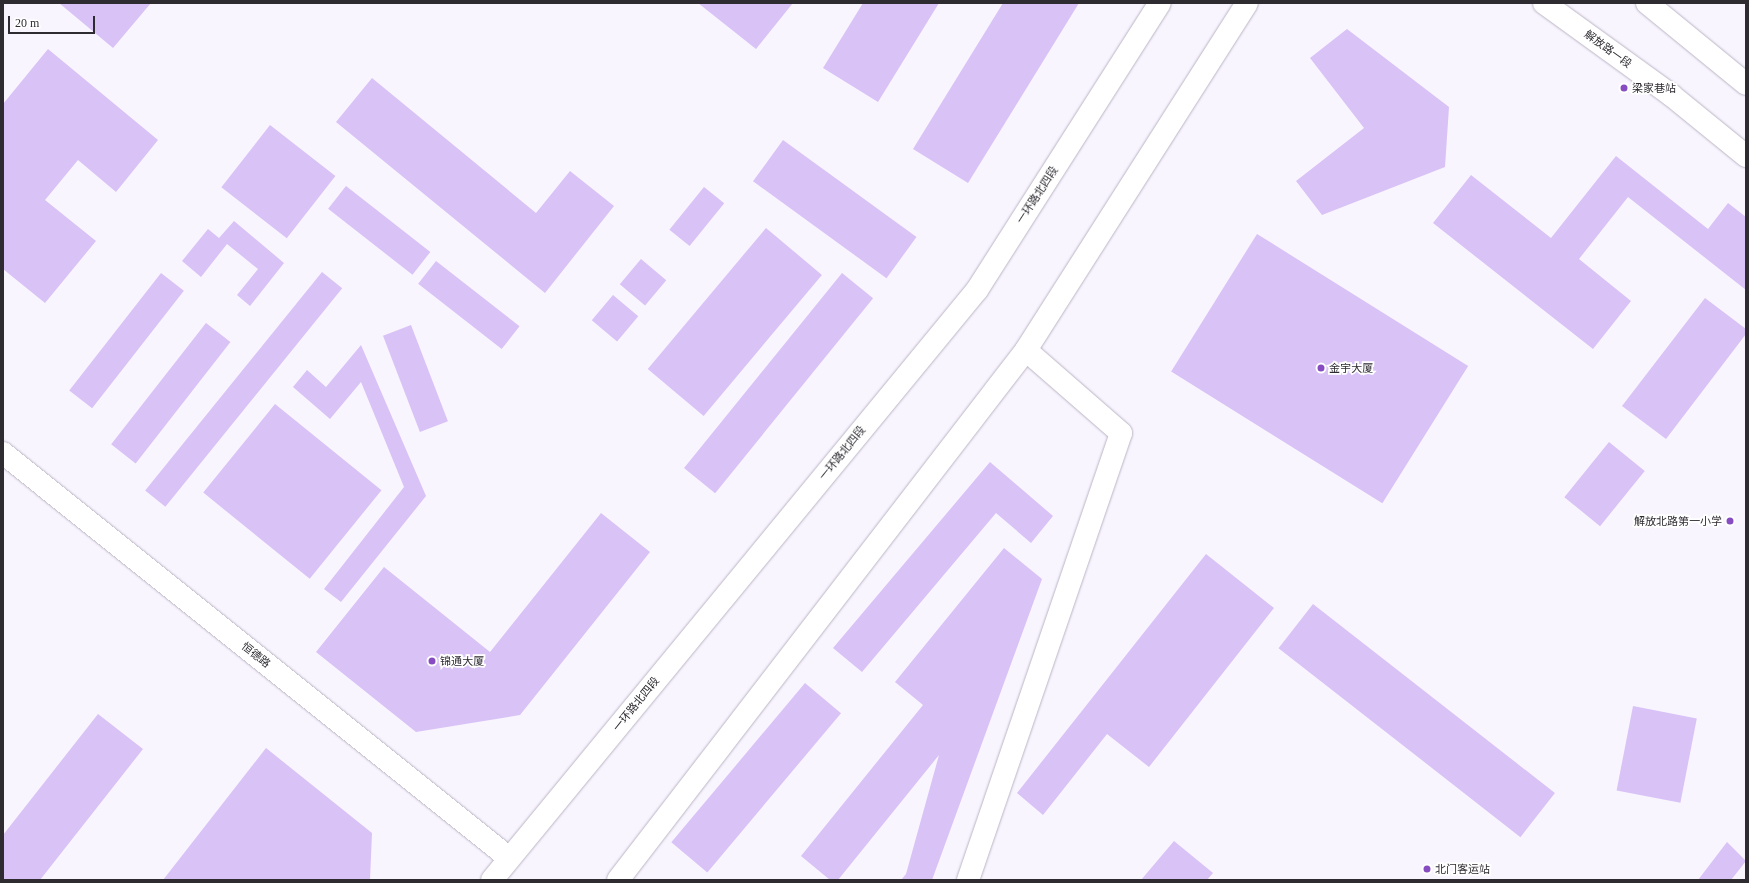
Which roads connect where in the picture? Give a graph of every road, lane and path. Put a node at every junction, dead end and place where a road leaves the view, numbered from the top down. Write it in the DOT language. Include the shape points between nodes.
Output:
graph roads {
  1 [pos="1160,3"];
  2 [pos="1247,3"];
  3 [pos="1544,3"];
  4 [pos="1647,3"];
  5 [pos="1746,84"];
  6 [pos="1746,156"];
  7 [pos="1026,350"];
  8 [pos="3,453"];
  9 [pos="509,858"];
  10 [pos="492,880"];
  11 [pos="618,880"];
  12 [pos="968,880"];
  1 -- 9 [label="main road, 一环路北四段" via="977,290"];
  2 -- 7 [label="main road"];
  3 -- 6 [label="main road, 解放路一段" via="1671,95"];
  4 -- 5 [label="main road"];
  7 -- 11 [label="main road"];
  7 -- 12 [label="main road" via="1122,433"];
  8 -- 9 [label="main road, 恒德路"];
  9 -- 10 [label="main road, 一环路北四段"];
}
